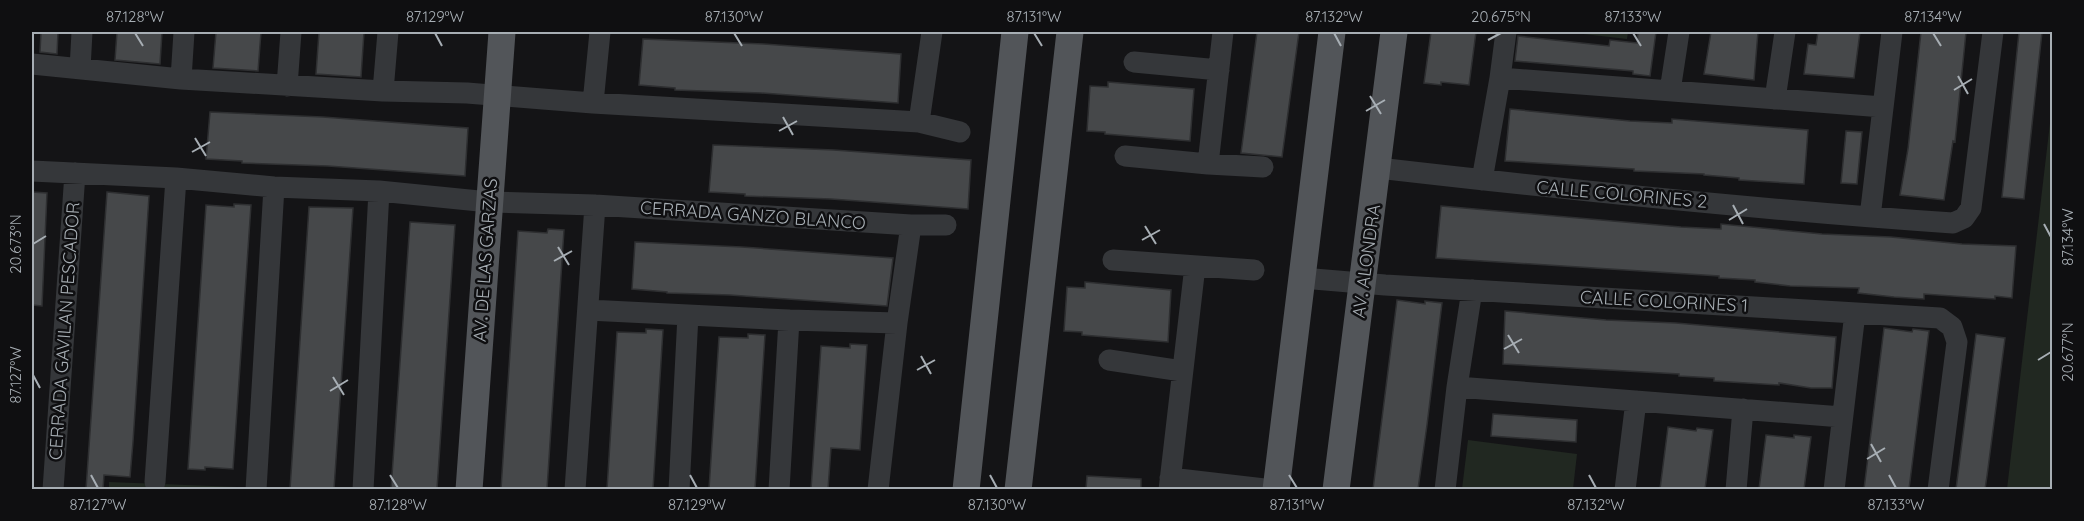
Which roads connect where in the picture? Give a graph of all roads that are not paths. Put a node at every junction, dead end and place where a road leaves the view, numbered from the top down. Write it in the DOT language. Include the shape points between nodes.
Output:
graph roads {
  1 [pos="82,32"];
  2 [pos="184,32"];
  3 [pos="291,32"];
  4 [pos="388,32"];
  5 [pos="502,32"];
  6 [pos="600,32"];
  7 [pos="932,32"];
  8 [pos="1015,32"];
  9 [pos="1070,32"];
  10 [pos="1223,32"];
  11 [pos="1332,32"];
  12 [pos="1394,32"];
  13 [pos="1506,32"];
  14 [pos="1679,32"];
  15 [pos="1785,32"];
  16 [pos="1892,32"];
  17 [pos="1993,32"];
  18 [pos="1134,62"];
  19 [pos="32,64"];
  20 [pos="80,69"];
  21 [pos="1219,70"];
  22 [pos="1500,78"];
  23 [pos="181,79"];
  24 [pos="287,86"];
  25 [pos="383,91"];
  26 [pos="1670,91"];
  27 [pos="506,97"];
  28 [pos="1775,99"];
  29 [pos="593,103"];
  30 [pos="1883,107"];
  31 [pos="919,122"];
  32 [pos="960,132"];
  33 [pos="1125,156"];
  34 [pos="1208,164"];
  35 [pos="1263,167"];
  36 [pos="1386,169"];
  37 [pos="32,171"];
  38 [pos="75,173"];
  39 [pos="176,178"];
  40 [pos="1482,180"];
  41 [pos="274,187"];
  42 [pos="380,191"];
  43 [pos="478,200"];
  44 [pos="595,205"];
  45 [pos="1870,218"];
  46 [pos="911,225"];
  47 [pos="946,225"];
  48 [pos="1113,260"];
  49 [pos="1195,266"];
  50 [pos="1254,270"];
  51 [pos="1302,278"];
  52 [pos="1374,284"];
  53 [pos="1472,290"];
  54 [pos="588,310"];
  55 [pos="1855,313"];
  56 [pos="688,315"];
  57 [pos="789,320"];
  58 [pos="897,323"];
  59 [pos="1109,360"];
  60 [pos="1182,371"];
  61 [pos="1457,387"];
  62 [pos="1636,401"];
  63 [pos="1743,410"];
  64 [pos="1842,417"];
  65 [pos="155,482"];
  66 [pos="1169,484"];
  67 [pos="53,489"];
  68 [pos="256,489"];
  69 [pos="363,489"];
  70 [pos="469,489"];
  71 [pos="575,489"];
  72 [pos="679,489"];
  73 [pos="779,489"];
  74 [pos="878,489"];
  75 [pos="966,489"];
  76 [pos="1018,489"];
  77 [pos="1275,489"];
  78 [pos="1336,489"];
  79 [pos="1445,489"];
  80 [pos="1625,489"];
  81 [pos="1736,489"];
  82 [pos="1833,489"];
  83 [pos="1938,489"];
  1 -- 20 [label="street"];
  2 -- 23 [label="street"];
  3 -- 24 [label="street"];
  4 -- 25 [label="street"];
  5 -- 27 [label="main road, AV. DE LAS GARZAS"];
  6 -- 29 [label="street"];
  7 -- 31 [label="street"];
  8 -- 75 [label="main road"];
  9 -- 76 [label="main road"];
  10 -- 21 [label="street"];
  11 -- 51 [label="main road"];
  12 -- 36 [label="main road, AV. ALONDRA"];
  13 -- 22 [label="street"];
  14 -- 26 [label="street"];
  15 -- 28 [label="street"];
  16 -- 30 [label="street"];
  17 -- 45 [label="street, CALLE COLORINES 2" via="1971,208 1964,218 1953,223"];
  18 -- 21 [label="street"];
  19 -- 20 [label="street"];
  20 -- 23 [label="street"];
  21 -- 34 [label="street"];
  22 -- 26 [label="street"];
  22 -- 40 [label="street"];
  23 -- 24 [label="street"];
  24 -- 25 [label="street"];
  25 -- 27 [label="street"];
  26 -- 28 [label="street"];
  27 -- 29 [label="street"];
  27 -- 43 [label="main road, AV. DE LAS GARZAS"];
  28 -- 30 [label="street"];
  29 -- 31 [label="street"];
  30 -- 45 [label="street"];
  31 -- 32 [label="street"];
  33 -- 34 [label="street"];
  34 -- 35 [label="street"];
  36 -- 40 [label="street, CALLE COLORINES 2"];
  36 -- 52 [label="main road, AV. ALONDRA"];
  37 -- 38 [label="street"];
  38 -- 39 [label="street"];
  38 -- 67 [label="street, CERRADA GAVILAN PESCADOR"];
  39 -- 41 [label="street"];
  39 -- 65 [label="street"];
  40 -- 45 [label="street, CALLE COLORINES 2"];
  41 -- 42 [label="street"];
  41 -- 68 [label="street"];
  42 -- 43 [label="street"];
  42 -- 69 [label="street"];
  43 -- 44 [label="street, CERRADA GANZO BLANCO"];
  43 -- 70 [label="main road, AV. DE LAS GARZAS"];
  44 -- 46 [label="street, CERRADA GANZO BLANCO"];
  44 -- 54 [label="street"];
  46 -- 47 [label="street, CERRADA GANZO BLANCO"];
  46 -- 58 [label="street"];
  48 -- 49 [label="street"];
  49 -- 50 [label="street"];
  49 -- 60 [label="street"];
  51 -- 52 [label="street, CALLE COLORINES 1"];
  51 -- 77 [label="main road"];
  52 -- 53 [label="street, CALLE COLORINES 1"];
  52 -- 78 [label="main road, AV. ALONDRA"];
  53 -- 55 [label="street, CALLE COLORINES 1"];
  53 -- 61 [label="street"];
  54 -- 56 [label="street"];
  54 -- 71 [label="street"];
  55 -- 64 [label="street"];
  55 -- 83 [label="street, CALLE COLORINES 1" via="1940,318 1952,327 1957,342"];
  56 -- 57 [label="street"];
  56 -- 72 [label="street"];
  57 -- 58 [label="street"];
  57 -- 73 [label="street"];
  58 -- 74 [label="street"];
  59 -- 60 [label="street"];
  60 -- 66 [label="street"];
  61 -- 62 [label="street"];
  61 -- 79 [label="street"];
  62 -- 63 [label="street"];
  62 -- 80 [label="street"];
  63 -- 64 [label="street"];
  63 -- 81 [label="street"];
  64 -- 82 [label="street"];
  66 -- 77 [label="street"];
}
